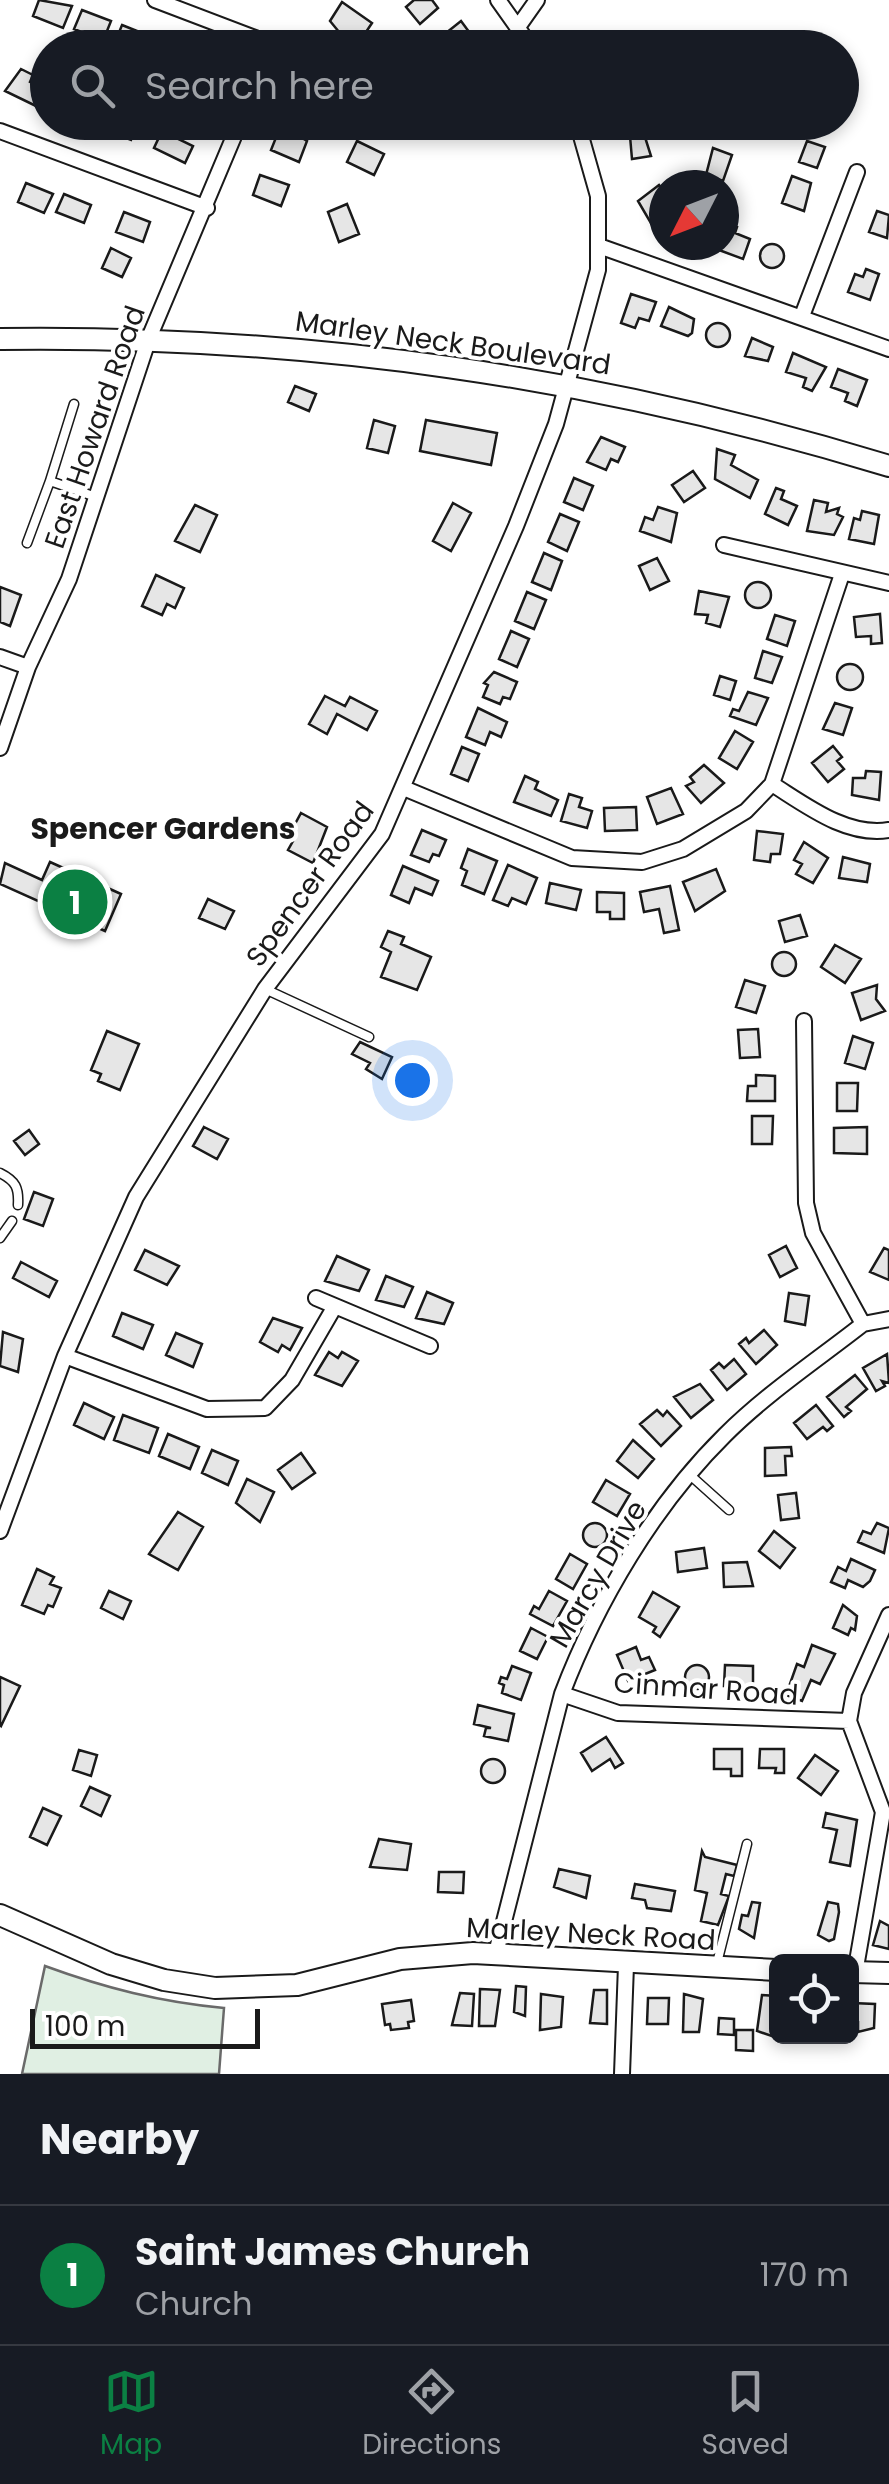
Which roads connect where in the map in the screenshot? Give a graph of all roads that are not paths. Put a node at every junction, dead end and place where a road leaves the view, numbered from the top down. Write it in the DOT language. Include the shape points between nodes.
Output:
graph roads {
  1 [pos="154,0"];
  2 [pos="498,0"];
  3 [pos="537,0"];
  4 [pos="518,28"];
  5 [pos="234,30"];
  6 [pos="0,131"];
  7 [pos="233,140"];
  8 [pos="582,140"];
  9 [pos="856,172"];
  10 [pos="207,208"];
  11 [pos="600,246"];
  12 [pos="802,316"];
  13 [pos="149,338"];
  14 [pos="0,339"];
  15 [pos="889,349"];
  16 [pos="568,384"];
  17 [pos="74,404"];
  18 [pos="889,466"];
  19 [pos="50,481"];
  20 [pos="96,498"];
  21 [pos="27,543"];
  22 [pos="724,545"];
  23 [pos="842,574"];
  24 [pos="889,583"];
  25 [pos="0,657"];
  26 [pos="28,667"];
  27 [pos="0,748"];
  28 [pos="772,784"];
  29 [pos="406,788"];
  30 [pos="889,830"];
  31 [pos="265,989"];
  32 [pos="804,1021"];
  33 [pos="370,1037"];
  34 [pos="0,1173"];
  35 [pos="18,1204"];
  36 [pos="12,1221"];
  37 [pos="0,1238"];
  38 [pos="316,1298"];
  39 [pos="335,1306"];
  40 [pos="889,1318"];
  41 [pos="863,1324"];
  42 [pos="430,1346"];
  43 [pos="65,1356"];
  44 [pos="690,1474"];
  45 [pos="729,1510"];
  46 [pos="0,1531"];
  47 [pos="889,1615"];
  48 [pos="562,1694"];
  49 [pos="849,1720"];
  50 [pos="747,1844"];
  51 [pos="0,1914"];
  52 [pos="496,1953"];
  53 [pos="857,1954"];
  54 [pos="626,1964"];
  55 [pos="716,1968"];
  56 [pos="769,1970"];
  57 [pos="859,1972"];
  58 [pos="889,1974"];
  59 [pos="622,2074"];
  1 -- 5 [label="street"];
  2 -- 4 [label="street"];
  3 -- 4 [label="street"];
  6 -- 10 [label="street"];
  7 -- 10 [label="street, East Howard Road"];
  8 -- 11 [label="street, Spencer Road" via="598,196"];
  9 -- 12 [label="street"];
  10 -- 13 [label="street, East Howard Road"];
  11 -- 12 [label="street"];
  11 -- 16 [label="street, Spencer Road"];
  12 -- 15 [label="street"];
  13 -- 14 [label="main road, Marley Neck Boulevard"];
  13 -- 16 [label="main road, Marley Neck Boulevard" via="348,352"];
  13 -- 20 [label="street, East Howard Road"];
  16 -- 18 [label="main road, Marley Neck Boulevard" via="718,417"];
  16 -- 29 [label="street, Spencer Road"];
  17 -- 19 [label="lane"];
  19 -- 20 [label="lane"];
  19 -- 21 [label="lane"];
  20 -- 26 [label="street, East Howard Road" via="46,636"];
  22 -- 23 [label="street"];
  23 -- 24 [label="street"];
  23 -- 28 [label="street"];
  25 -- 26 [label="street"];
  26 -- 27 [label="street, East Howard Road"];
  28 -- 29 [label="street" via="746,811 683,849 628,862 572,858"];
  28 -- 30 [label="street" via="868,834"];
  29 -- 31 [label="street, Spencer Road" via="339,896"];
  31 -- 33 [label="lane"];
  31 -- 43 [label="street, Spencer Road" via="136,1197"];
  32 -- 41 [label="street" via="806,1203 813,1233"];
  34 -- 35 [label="lane" via="18,1190"];
  36 -- 37 [label="lane"];
  38 -- 39 [label="street"];
  39 -- 42 [label="street"];
  39 -- 43 [label="street" via="292,1380 265,1408 207,1409"];
  40 -- 41 [label="street, Marcy Drive"];
  41 -- 44 [label="street, Marcy Drive" via="726,1434"];
  43 -- 46 [label="street, Spencer Road"];
  44 -- 45 [label="lane"];
  44 -- 48 [label="street, Marcy Drive" via="644,1536"];
  47 -- 49 [label="street"];
  48 -- 49 [label="street, Cinmar Road" via="618,1714"];
  48 -- 52 [label="street, Marcy Drive"];
  49 -- 53 [label="street" via="883,1812"];
  50 -- 55 [label="lane"];
  51 -- 52 [label="main road, Marley Neck Road" via="112,1964 215,1988 297,1985 400,1959"];
  52 -- 54 [label="main road, Marley Neck Road"];
  54 -- 55 [label="main road, Marley Neck Road"];
  54 -- 59 [label="street"];
  55 -- 56 [label="main road, Marley Neck Road"];
  57 -- 58 [label="main road"];
}
